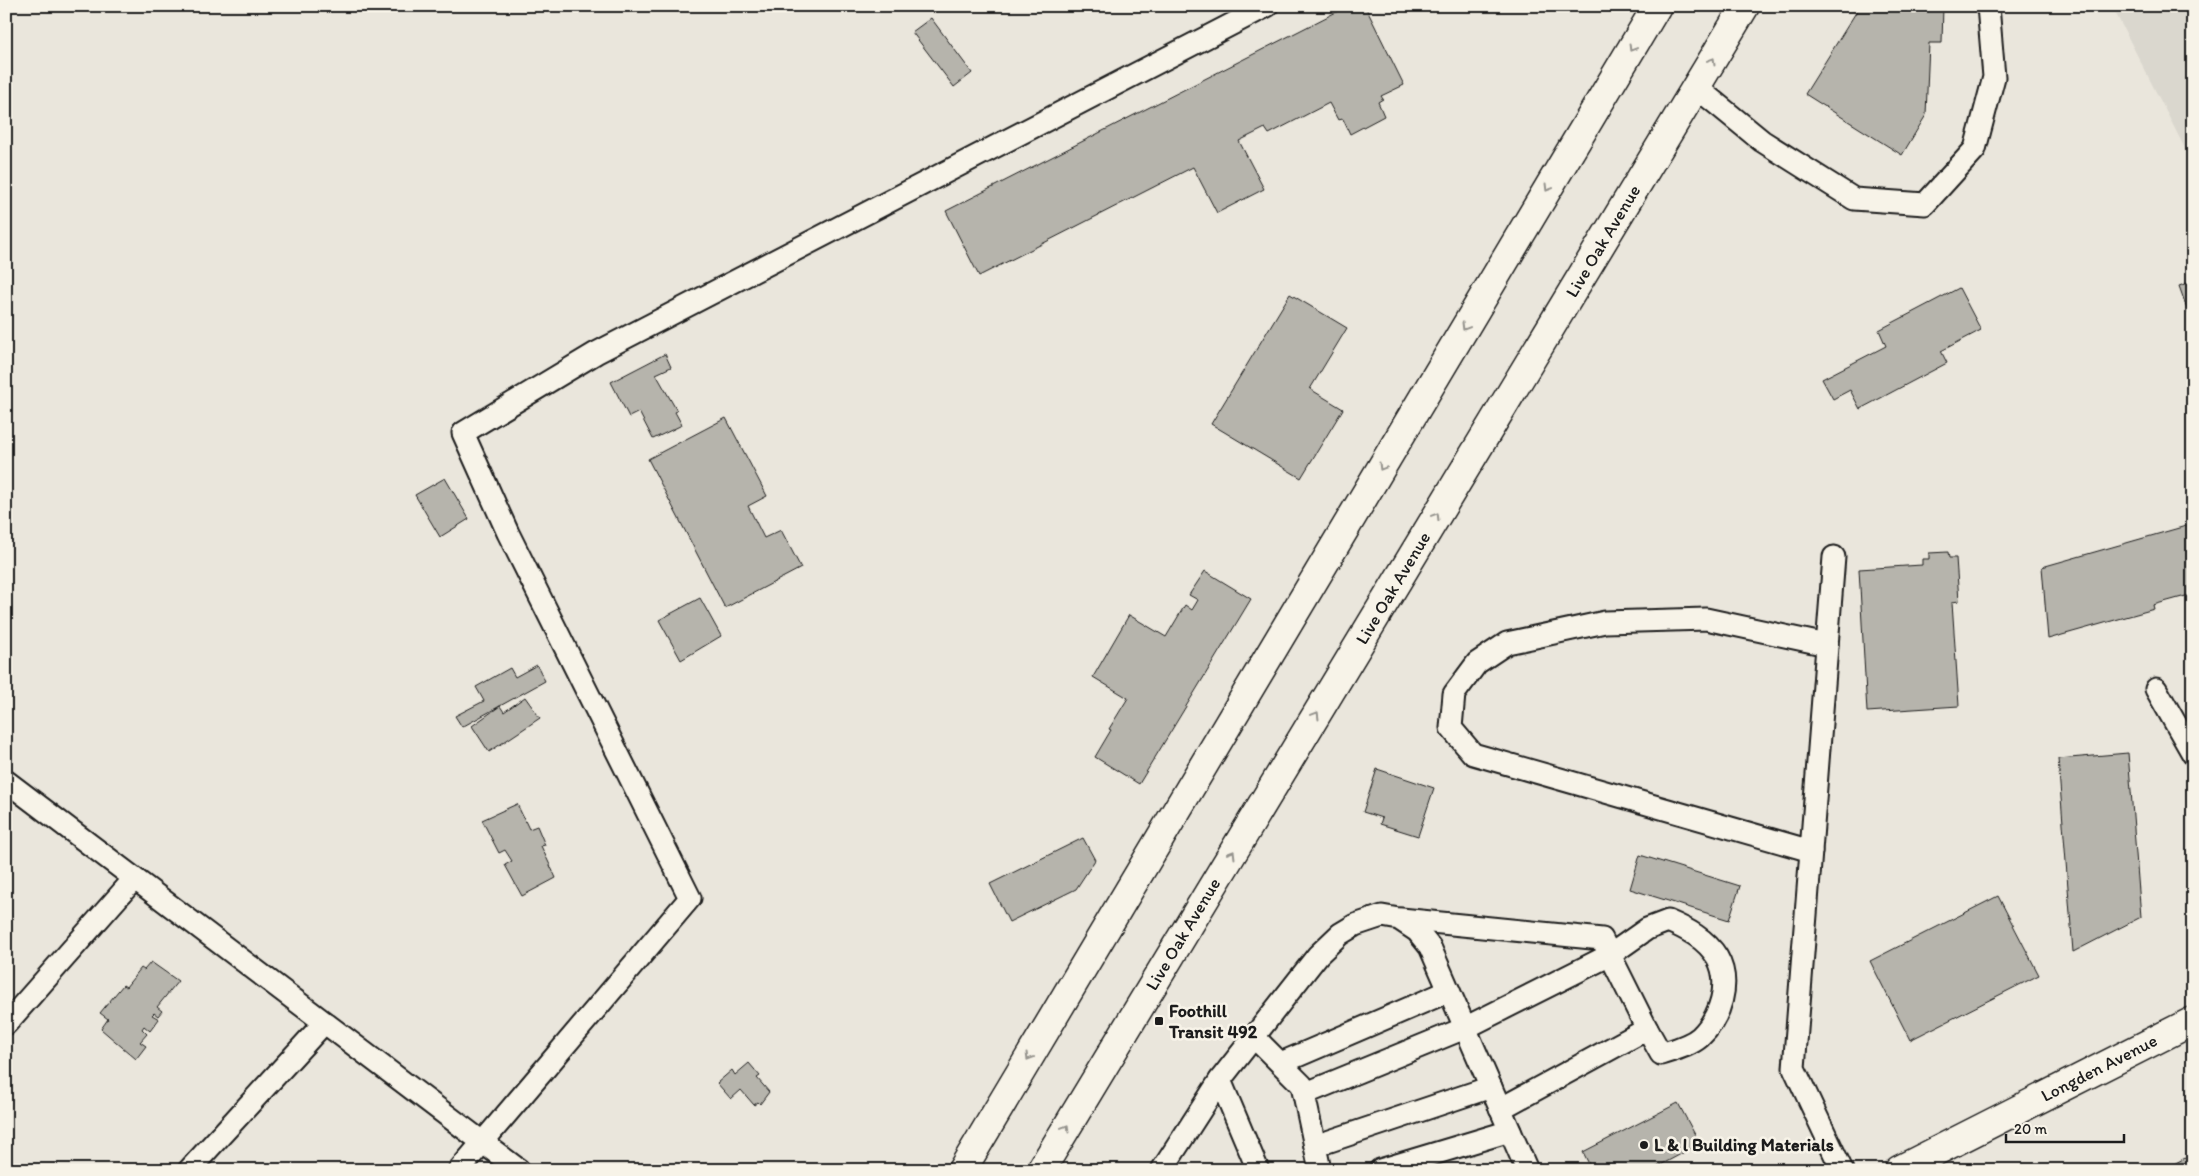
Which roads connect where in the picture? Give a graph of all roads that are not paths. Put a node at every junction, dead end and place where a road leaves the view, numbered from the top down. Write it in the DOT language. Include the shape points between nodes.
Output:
graph roads {
  1 [pos="1267,6"];
  2 [pos="1657,6"];
  3 [pos="1746,6"];
  4 [pos="1988,6"];
  5 [pos="1696,87"];
  6 [pos="1834,557"];
  7 [pos="1827,645"];
  8 [pos="2156,689"];
  9 [pos="2193,754"];
  10 [pos="6,781"];
  11 [pos="1811,851"];
  12 [pos="134,879"];
  13 [pos="1399,919"];
  14 [pos="1610,955"];
  15 [pos="1449,991"];
  16 [pos="2193,1021"];
  17 [pos="324,1023"];
  18 [pos="6,1024"];
  19 [pos="1465,1028"];
  20 [pos="1647,1029"];
  21 [pos="1254,1037"];
  22 [pos="1280,1064"];
  23 [pos="1220,1080"];
  24 [pos="1491,1087"];
  25 [pos="1304,1094"];
  26 [pos="1500,1109"];
  27 [pos="1510,1131"];
  28 [pos="482,1142"];
  29 [pos="1315,1146"];
  30 [pos="188,1170"];
  31 [pos="459,1170"];
  32 [pos="519,1170"];
  33 [pos="962,1170"];
  34 [pos="1041,1170"];
  35 [pos="1162,1170"];
  36 [pos="1258,1170"];
  37 [pos="1320,1170"];
  38 [pos="1380,1170"];
  39 [pos="1526,1170"];
  40 [pos="1842,1170"];
  41 [pos="1899,1170"];
  1 -- 28 [label="lane" via="596,353 463,433 508,533 690,898"];
  2 -- 33 [label="main road, one-way"];
  5 -- 3 [label="main road, Live Oak Avenue, one-way"];
  4 -- 5 [label="lane" via="1994,77 1975,149 1925,204 1854,198 1762,142"];
  34 -- 5 [label="main road, Live Oak Avenue, one-way"];
  6 -- 7 [label="lane"];
  7 -- 11 [label="lane"];
  7 -- 11 [label="lane" via="1706,620 1605,622 1507,644 1477,663 1454,694 1451,728 1473,754"];
  8 -- 9 [label="lane"];
  10 -- 12 [label="lane"];
  11 -- 40 [label="lane" via="1794,1068"];
  12 -- 17 [label="lane"];
  12 -- 18 [label="lane"];
  13 -- 14 [label="lane" via="1602,939"];
  13 -- 15 [label="lane" via="1417,931 1430,947"];
  13 -- 21 [label="lane" via="1370,918 1340,934 1318,956"];
  14 -- 19 [label="lane"];
  14 -- 20 [label="lane"];
  14 -- 20 [label="lane" via="1647,929 1668,921 1706,943 1718,958 1723,996 1717,1015 1699,1038 1661,1054"];
  15 -- 19 [label="lane"];
  15 -- 22 [label="lane"];
  16 -- 41 [label="main road, Longden Avenue"];
  17 -- 28 [label="lane"];
  17 -- 30 [label="lane"];
  19 -- 24 [label="lane"];
  19 -- 25 [label="lane"];
  20 -- 26 [label="lane"];
  21 -- 22 [label="lane"];
  21 -- 23 [label="lane"];
  22 -- 25 [label="lane" via="1302,1085"];
  23 -- 35 [label="lane"];
  23 -- 36 [label="lane"];
  24 -- 26 [label="lane"];
  24 -- 29 [label="lane"];
  25 -- 29 [label="lane"];
  26 -- 27 [label="lane"];
  27 -- 38 [label="lane"];
  27 -- 39 [label="lane"];
  28 -- 31 [label="lane"];
  28 -- 32 [label="lane"];
  29 -- 37 [label="lane"];
}
